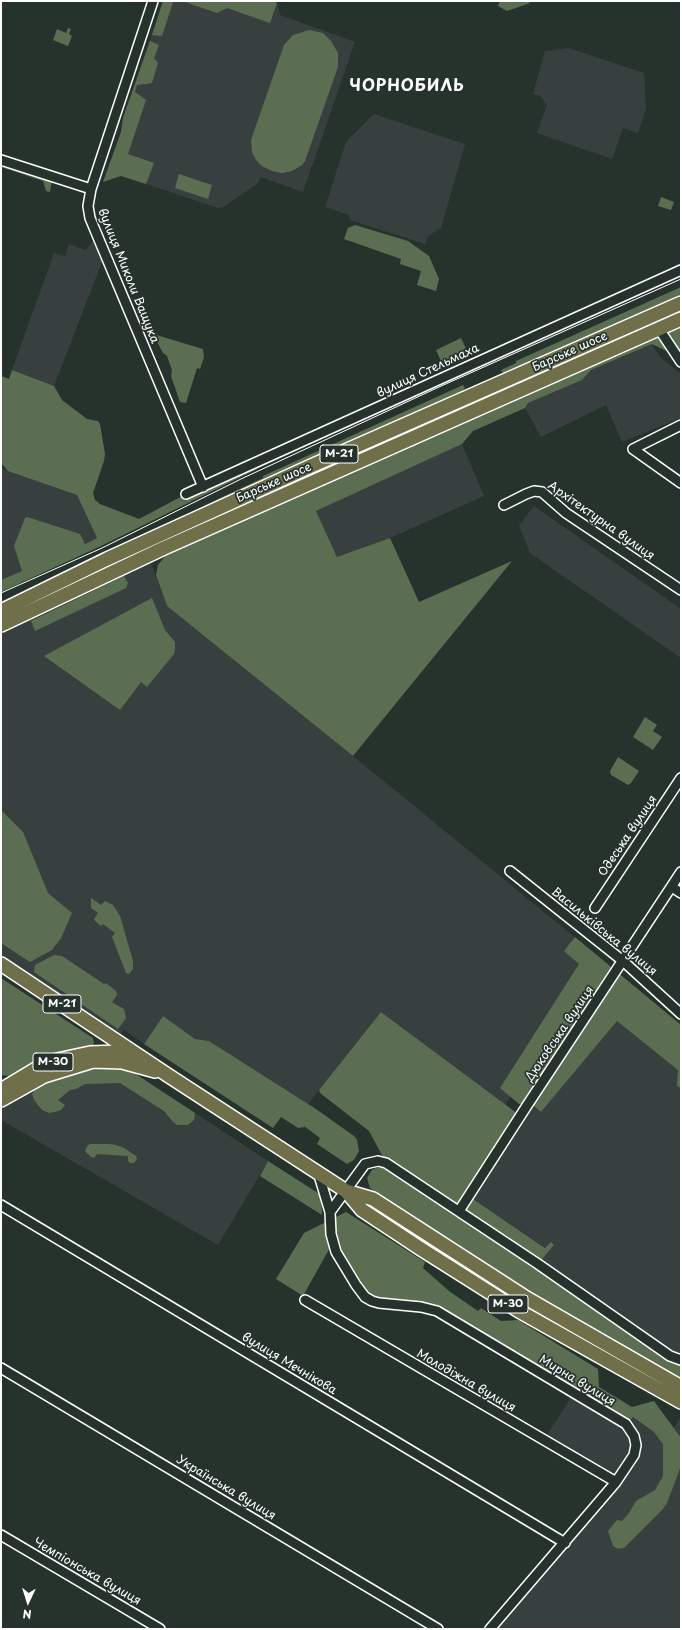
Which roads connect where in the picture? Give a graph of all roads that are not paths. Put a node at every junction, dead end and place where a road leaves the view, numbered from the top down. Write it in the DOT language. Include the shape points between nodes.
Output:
graph roads {
  1 [pos="153,1"];
  2 [pos="1,160"];
  3 [pos="91,189"];
  4 [pos="681,270"];
  5 [pos="681,303"];
  6 [pos="681,319"];
  7 [pos="659,329"];
  8 [pos="681,362"];
  9 [pos="482,390"];
  10 [pos="488,404"];
  11 [pos="681,424"];
  12 [pos="681,483"];
  13 [pos="203,487"];
  14 [pos="186,494"];
  15 [pos="504,505"];
  16 [pos="681,590"];
  17 [pos="1,611"];
  18 [pos="1,625"];
  19 [pos="681,778"];
  20 [pos="510,871"];
  21 [pos="681,872"];
  22 [pos="672,887"];
  23 [pos="681,893"];
  24 [pos="594,908"];
  25 [pos="623,961"];
  26 [pos="1,964"];
  27 [pos="681,1014"];
  28 [pos="116,1039"];
  29 [pos="110,1052"];
  30 [pos="145,1060"];
  31 [pos="92,1061"];
  32 [pos="169,1076"];
  33 [pos="1,1090"];
  34 [pos="1,1100"];
  35 [pos="318,1172"];
  36 [pos="346,1191"];
  37 [pos="1,1205"];
  38 [pos="459,1211"];
  39 [pos="330,1212"];
  40 [pos="305,1300"];
  41 [pos="681,1360"];
  42 [pos="1,1368"];
  43 [pos="681,1387"];
  44 [pos="681,1402"];
  45 [pos="616,1482"];
  46 [pos="1,1535"];
  47 [pos="565,1543"];
  48 [pos="160,1629"];
  49 [pos="438,1629"];
  50 [pos="490,1629"];
  1 -- 3 [label="street, вулиця Миколи Ващука"];
  2 -- 3 [label="street"];
  3 -- 13 [label="street, вулиця Миколи Ващука" via="88,204 90,218"];
  4 -- 13 [label="street, вулиця Стельмаха"];
  5 -- 9 [label="highway, Барське шосе / М-21"];
  6 -- 7 [label="highway, М-21"];
  7 -- 8 [label="street"];
  7 -- 10 [label="highway, М-21"];
  9 -- 10 [label="highway"];
  9 -- 17 [label="highway, Барське шосе / М-21" via="107,559"];
  10 -- 18 [label="highway, М-21" via="164,548"];
  11 -- 12 [label="street" via="633,449"];
  13 -- 14 [label="street, вулиця Стельмаха"];
  15 -- 16 [label="street, Архітектурна вулиця" via="534,491 542,492 566,513"];
  19 -- 24 [label="street, Одеська вулиця"];
  20 -- 25 [label="street, Васильківська вулиця"];
  21 -- 22 [label="street, Дюковська вулиця"];
  22 -- 23 [label="street"];
  22 -- 25 [label="street, Дюковська вулиця"];
  25 -- 27 [label="street, Васильківська вулиця"];
  25 -- 38 [label="street, Дюковська вулиця"];
  26 -- 28 [label="highway, М-21"];
  28 -- 29 [label="highway" via="115,1046"];
  28 -- 30 [label="highway"];
  29 -- 30 [label="highway, М-30" via="129,1054"];
  29 -- 31 [label="highway" via="101,1059"];
  29 -- 33 [label="highway, М-30" via="57,1060 39,1067"];
  30 -- 32 [label="highway, М-30"];
  31 -- 32 [label="highway, М-30" via="122,1062"];
  31 -- 34 [label="highway" via="44,1076"];
  32 -- 35 [label="highway, М-30"];
  35 -- 36 [label="highway, М-30"];
  35 -- 39 [label="street, Мирна вулиця"];
  36 -- 38 [label="street" via="365,1164 378,1161 393,1167"];
  36 -- 39 [label="street"];
  36 -- 43 [label="highway, М-30" via="373,1199 528,1299"];
  36 -- 44 [label="highway, М-30" via="362,1210 420,1249 519,1311"];
  37 -- 47 [label="street, вулиця Мечнікова"];
  38 -- 41 [label="street" via="670,1356"];
  39 -- 45 [label="street, Мирна вулиця" via="331,1234 336,1252 365,1297 379,1303 437,1311 626,1424 634,1436 635,1450 632,1461"];
  40 -- 45 [label="street, Молодіжна вулиця"];
  42 -- 49 [label="street, Українська вулиця"];
  45 -- 47 [label="street, Мирна вулиця"];
  46 -- 48 [label="street, Чемпіонська вулиця"];
  47 -- 50 [label="street, Мирна вулиця"];
}
